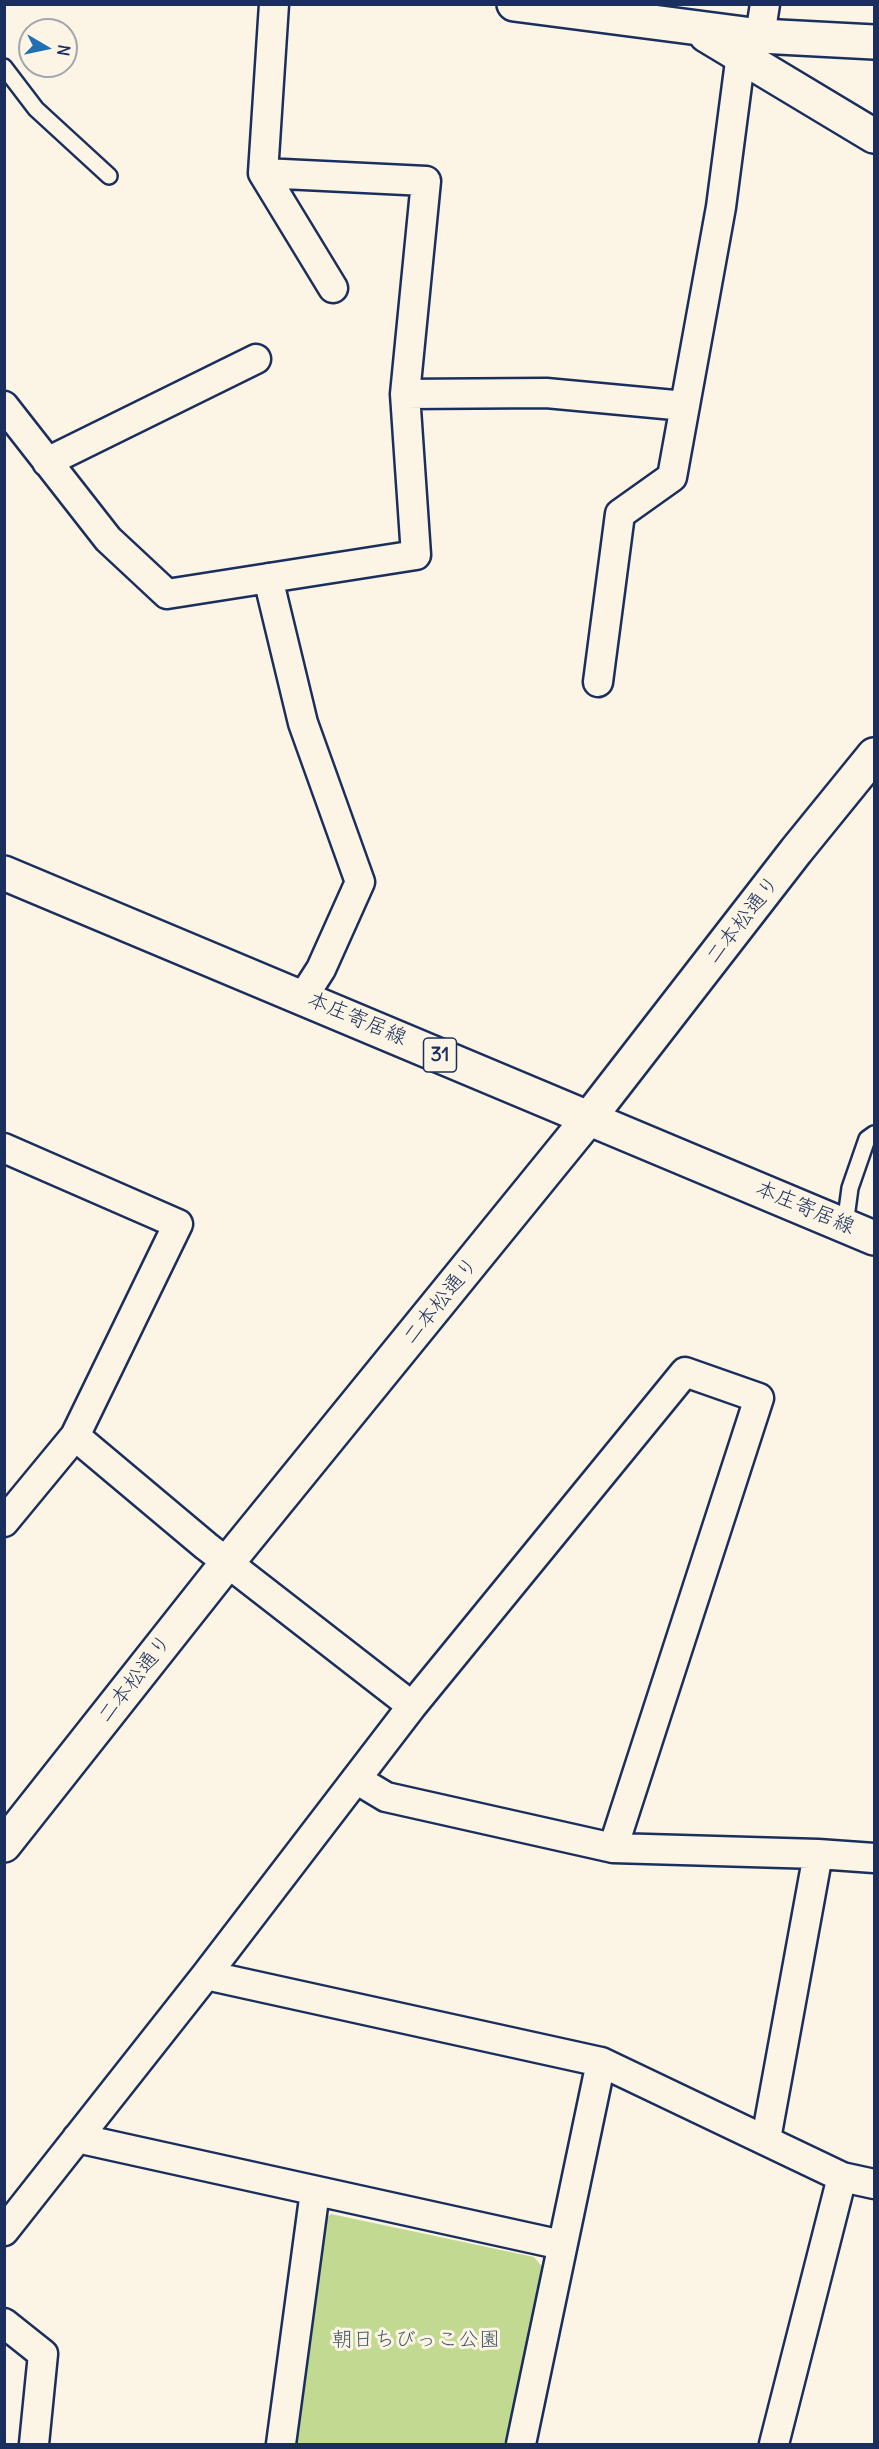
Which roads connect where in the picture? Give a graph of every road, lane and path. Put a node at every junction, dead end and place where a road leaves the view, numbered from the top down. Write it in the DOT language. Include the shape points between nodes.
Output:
graph roads {
  1 [pos="274,4"];
  2 [pos="514,4"];
  3 [pos="755,32"];
  4 [pos="874,42"];
  5 [pos="4,67"];
  6 [pos="874,136"];
  7 [pos="263,174"];
  8 [pos="109,176"];
  9 [pos="333,288"];
  10 [pos="256,359"];
  11 [pos="405,394"];
  12 [pos="4,406"];
  13 [pos="685,406"];
  14 [pos="47,462"];
  15 [pos="268,578"];
  16 [pos="598,682"];
  17 [pos="874,755"];
  18 [pos="4,873"];
  19 [pos="303,997"];
  20 [pos="589,1118"];
  21 [pos="874,1134"];
  22 [pos="4,1148"];
  23 [pos="845,1225"];
  24 [pos="874,1238"];
  25 [pos="75,1436"];
  26 [pos="4,1522"];
  27 [pos="227,1563"];
  28 [pos="412,1706"];
  29 [pos="356,1779"];
  30 [pos="4,1845"];
  31 [pos="613,1848"];
  32 [pos="818,1854"];
  33 [pos="874,1858"];
  34 [pos="206,1975"];
  35 [pos="601,2062"];
  36 [pos="77,2138"];
  37 [pos="766,2139"];
  38 [pos="842,2177"];
  39 [pos="874,2184"];
  40 [pos="315,2191"];
  41 [pos="4,2231"];
  42 [pos="562,2245"];
  43 [pos="4,2323"];
  44 [pos="34,2445"];
  45 [pos="281,2445"];
  46 [pos="521,2445"];
  47 [pos="774,2445"];
  1 -- 7 [label="street"];
  2 -- 3 [label="street" via="697,29"];
  3 -- 4 [label="street"];
  3 -- 6 [label="street"];
  3 -- 13 [label="street"];
  5 -- 8 [label="lane" via="36,109"];
  7 -- 9 [label="street"];
  7 -- 11 [label="street" via="426,181"];
  10 -- 14 [label="street"];
  11 -- 13 [label="street" via="546,393"];
  11 -- 15 [label="street" via="416,555"];
  12 -- 14 [label="street"];
  13 -- 16 [label="street" via="672,477 620,514"];
  14 -- 15 [label="street" via="108,539 167,594"];
  15 -- 19 [label="street" via="303,723 360,882 321,969"];
  17 -- 20 [label="street, 二本松通り"];
  18 -- 19 [label="street, 本庄寄居線 / 31"];
  19 -- 20 [label="street, 本庄寄居線 / 31"];
  20 -- 23 [label="street, 本庄寄居線 / 31"];
  20 -- 27 [label="street, 二本松通り"];
  21 -- 23 [label="lane" via="867,1139 850,1188"];
  22 -- 25 [label="street" via="178,1224"];
  23 -- 24 [label="street, 本庄寄居線 / 31"];
  25 -- 26 [label="street"];
  25 -- 27 [label="street"];
  27 -- 28 [label="street"];
  27 -- 30 [label="street, 二本松通り"];
  28 -- 29 [label="street"];
  28 -- 31 [label="street" via="685,1372 759,1398"];
  29 -- 31 [label="street" via="386,1797"];
  29 -- 34 [label="street"];
  31 -- 32 [label="street"];
  32 -- 33 [label="street"];
  32 -- 37 [label="street"];
  34 -- 35 [label="street"];
  34 -- 36 [label="street"];
  35 -- 37 [label="street"];
  35 -- 42 [label="street"];
  36 -- 40 [label="street"];
  36 -- 41 [label="street"];
  37 -- 38 [label="street"];
  38 -- 39 [label="street"];
  38 -- 47 [label="street"];
  40 -- 42 [label="street"];
  40 -- 45 [label="street"];
  42 -- 46 [label="street"];
  43 -- 44 [label="street" via="43,2354"];
}
